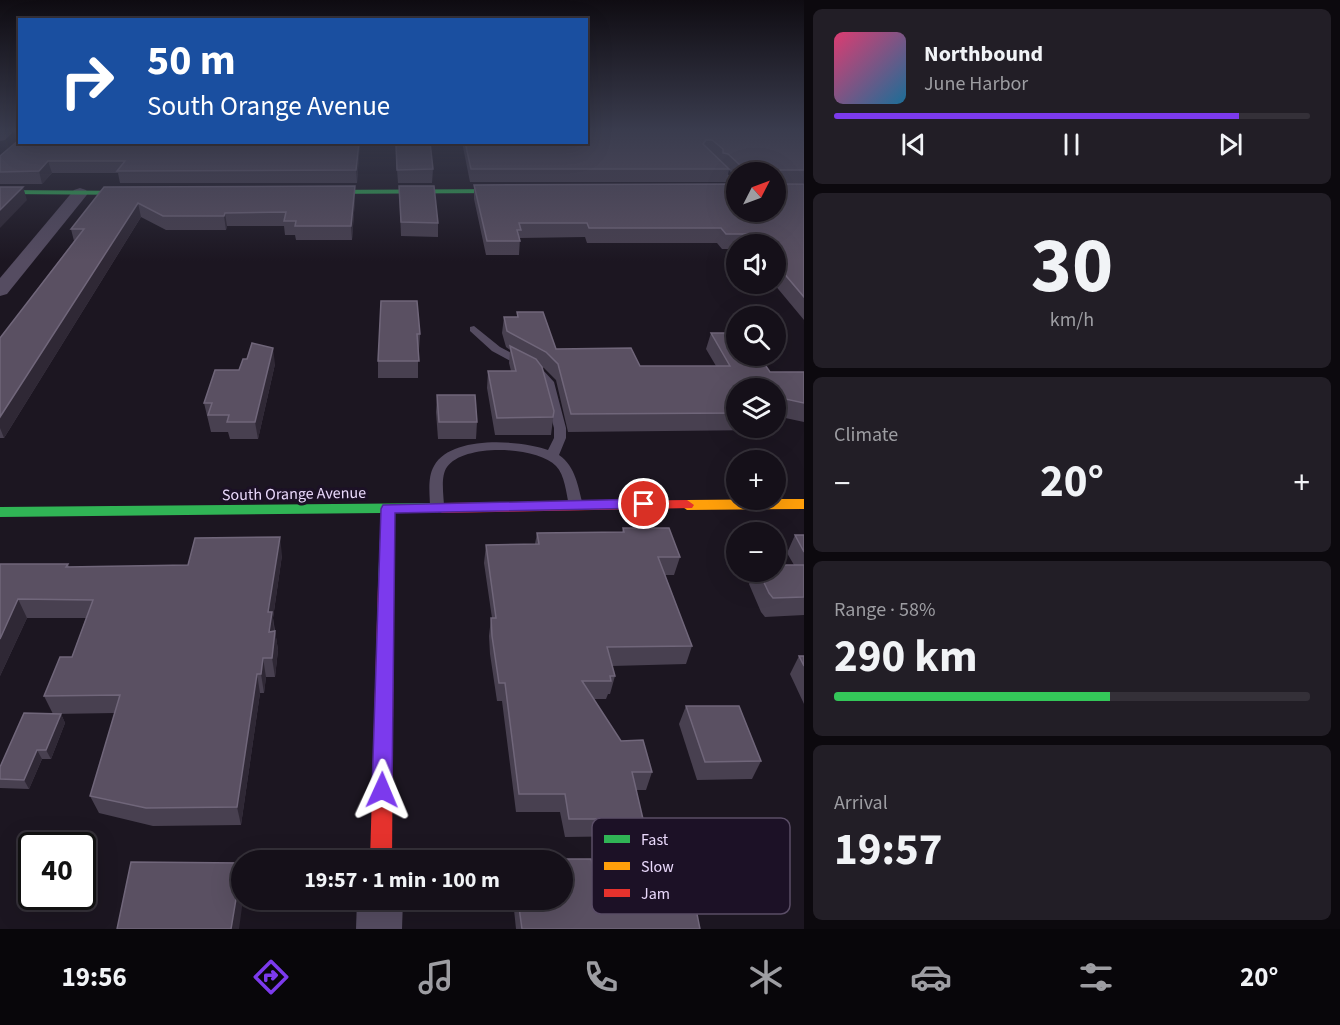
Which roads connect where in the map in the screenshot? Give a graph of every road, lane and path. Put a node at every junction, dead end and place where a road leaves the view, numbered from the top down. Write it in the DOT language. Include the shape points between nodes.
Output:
graph roads {
  1 [pos="534,191"];
  2 [pos="0,192"];
  3 [pos="163,192"];
  4 [pos="295,192"];
  5 [pos="80,193"];
  6 [pos="0,290"];
  7 [pos="474,329"];
  8 [pos="553,455"];
  9 [pos="576,504"];
  10 [pos="804,504"];
  11 [pos="437,508"];
  12 [pos="388,509"];
  13 [pos="0,512"];
  14 [pos="381,850"];
  15 [pos="380,910"];
  16 [pos="379,929"];
  1 -- 4 [label="street"];
  2 -- 5 [label="street"];
  3 -- 5 [label="street"];
  5 -- 6 [label="street"];
  7 -- 8 [label="lane" via="496,349 538,372 548,382 560,428"];
  8 -- 9 [label="lane" via="565,469"];
  8 -- 11 [label="lane" via="523,447 459,452 439,469"];
  9 -- 10 [label="street, South Orange Avenue"];
  9 -- 11 [label="street, South Orange Avenue"];
  11 -- 12 [label="street, South Orange Avenue"];
  12 -- 13 [label="street, South Orange Avenue"];
  12 -- 14 [label="street"];
  15 -- 16 [label="street"];
}
